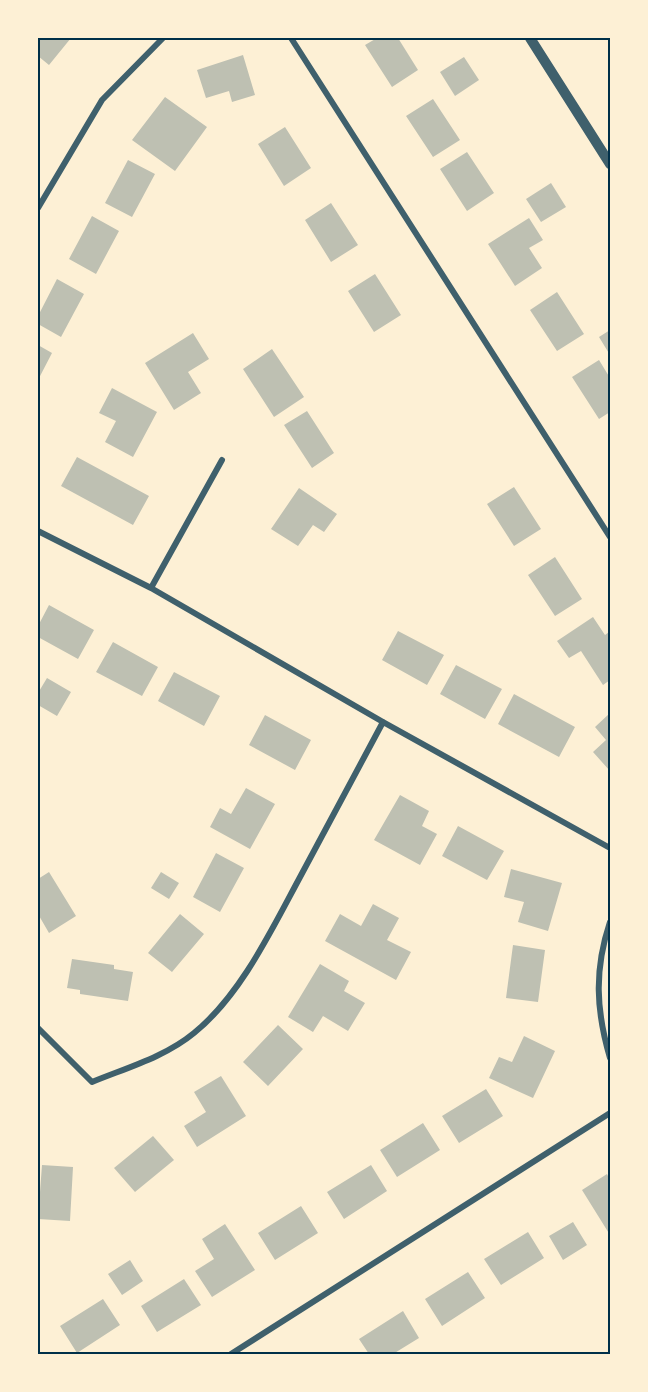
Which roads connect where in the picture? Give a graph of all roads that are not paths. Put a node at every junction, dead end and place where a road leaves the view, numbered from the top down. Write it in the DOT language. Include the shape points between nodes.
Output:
graph roads {
  1 [pos="162,38"];
  2 [pos="291,38"];
  3 [pos="530,38"];
  4 [pos="610,164"];
  5 [pos="38,208"];
  6 [pos="222,460"];
  7 [pos="38,531"];
  8 [pos="610,537"];
  9 [pos="152,588"];
  10 [pos="383,722"];
  11 [pos="610,848"];
  12 [pos="610,922"];
  13 [pos="38,1028"];
  14 [pos="610,1058"];
  15 [pos="610,1113"];
  16 [pos="231,1354"];
  1 -- 5 [label="street" via="102,100"];
  2 -- 8 [label="street"];
  3 -- 4 [label="street"];
  6 -- 9 [label="street"];
  7 -- 9 [label="street"];
  9 -- 10 [label="street"];
  10 -- 11 [label="street"];
  10 -- 13 [label="street" via="245,976 206,1023 178,1046 92,1082"];
  12 -- 14 [label="street" via="598,974 599,1006"];
  15 -- 16 [label="street"];
}
